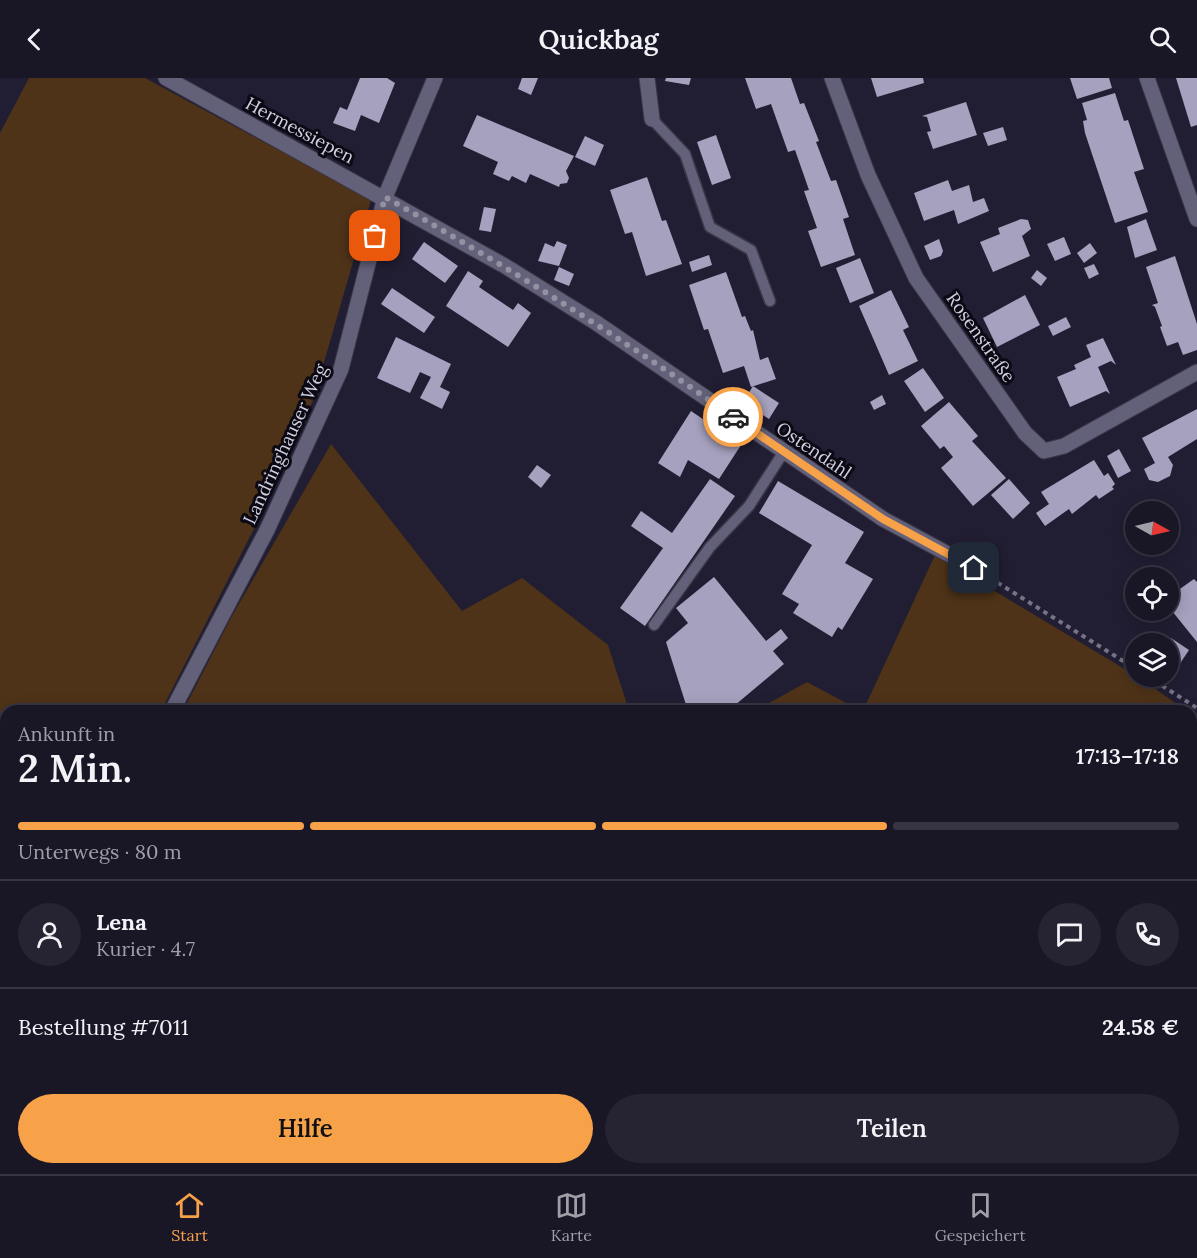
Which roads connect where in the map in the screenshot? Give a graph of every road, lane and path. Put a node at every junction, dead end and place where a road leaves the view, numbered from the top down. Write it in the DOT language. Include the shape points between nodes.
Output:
graph roads {
  1 [pos="166,78"];
  2 [pos="435,78"];
  3 [pos="647,78"];
  4 [pos="832,78"];
  5 [pos="1147,78"];
  6 [pos="651,118"];
  7 [pos="385,197"];
  8 [pos="1197,219"];
  9 [pos="770,301"];
  10 [pos="1197,372"];
  11 [pos="783,453"];
  12 [pos="974,568"];
  13 [pos="654,625"];
  14 [pos="1125,662"];
  15 [pos="1164,687"];
  16 [pos="175,705"];
  17 [pos="1192,705"];
  1 -- 7 [label="street, Hermessiepen"];
  2 -- 7 [label="street, Landringhauser Weg"];
  3 -- 6 [label="street"];
  4 -- 10 [label="street, Rosenstraße" via="868,175 916,278 1025,433 1044,451 1065,446"];
  5 -- 8 [label="street"];
  6 -- 9 [label="lane" via="685,154 710,227 751,250"];
  7 -- 11 [label="street, Ostendahl" via="595,322"];
  7 -- 16 [label="street, Landringhauser Weg" via="341,369 267,530"];
  11 -- 12 [label="street, Ostendahl" via="883,519"];
  11 -- 13 [label="lane" via="749,506 710,547"];
  12 -- 14 [label="path"];
  15 -- 17 [label="path"];
}
